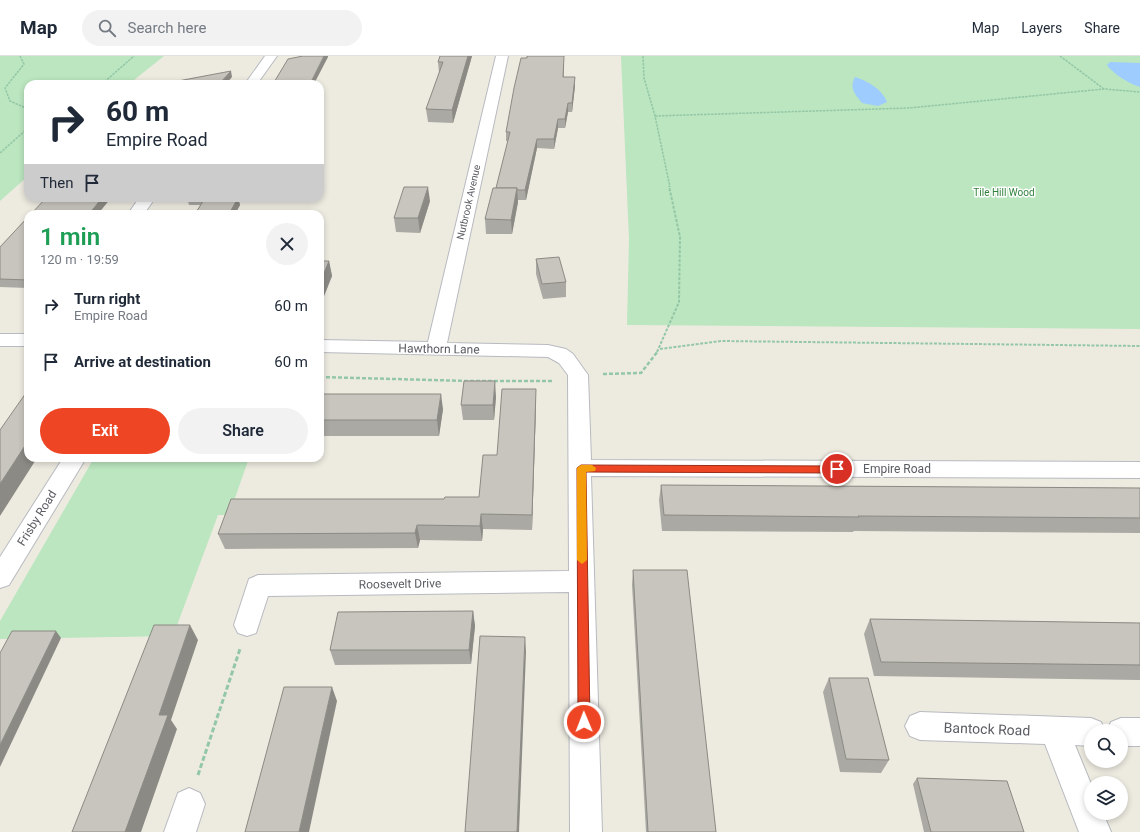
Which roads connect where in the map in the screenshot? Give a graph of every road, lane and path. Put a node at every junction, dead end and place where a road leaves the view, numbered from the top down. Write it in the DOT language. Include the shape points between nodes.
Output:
graph roads {
  1 [pos="20,56"];
  2 [pos="134,56"];
  3 [pos="271,56"];
  4 [pos="502,56"];
  5 [pos="643,56"];
  6 [pos="1060,56"];
  7 [pos="107,80"];
  8 [pos="254,80"];
  9 [pos="1104,89"];
  10 [pos="1140,92"];
  11 [pos="24,107"];
  12 [pos="655,116"];
  13 [pos="24,132"];
  14 [pos="0,154"];
  15 [pos="0,340"];
  16 [pos="24,340"];
  17 [pos="324,346"];
  18 [pos="1140,346"];
  19 [pos="436,349"];
  20 [pos="660,349"];
  21 [pos="578,375"];
  22 [pos="324,377"];
  23 [pos="72,462"];
  24 [pos="581,468"];
  25 [pos="1140,470"];
  26 [pos="0,578"];
  27 [pos="582,581"];
  28 [pos="248,625"];
  29 [pos="920,726"];
  30 [pos="1054,731"];
  31 [pos="1084,732"];
  32 [pos="1128,732"];
  33 [pos="1140,732"];
  34 [pos="184,818"];
  35 [pos="586,832"];
  36 [pos="1095,832"];
  1 -- 11 [label="path" via="24,64 21,70 11,77 5,88 10,101"];
  2 -- 7 [label="path"];
  3 -- 8 [label="street"];
  4 -- 19 [label="street, Nutbrook Avenue"];
  5 -- 12 [label="path" via="644,78"];
  6 -- 9 [label="path"];
  9 -- 10 [label="path"];
  9 -- 12 [label="path" via="909,108"];
  12 -- 20 [label="path" via="680,237 679,302"];
  13 -- 14 [label="path"];
  15 -- 16 [label="street"];
  17 -- 19 [label="street, Hawthorn Lane"];
  18 -- 20 [label="path" via="721,341"];
  19 -- 21 [label="street, Hawthorn Lane" via="559,352 571,362"];
  20 -- 21 [label="path" via="641,373"];
  21 -- 22 [label="path" via="558,380 468,381"];
  21 -- 24 [label="street"];
  23 -- 26 [label="street, Frisby Road"];
  24 -- 25 [label="street, Empire Road"];
  24 -- 27 [label="street"];
  27 -- 28 [label="street, Roosevelt Drive" via="258,586"];
  27 -- 35 [label="street"];
  28 -- 34 [label="path"];
  29 -- 30 [label="street, Bantock Road"];
  30 -- 31 [label="street, Bantock Road"];
  30 -- 36 [label="street"];
  32 -- 33 [label="street"];
}
